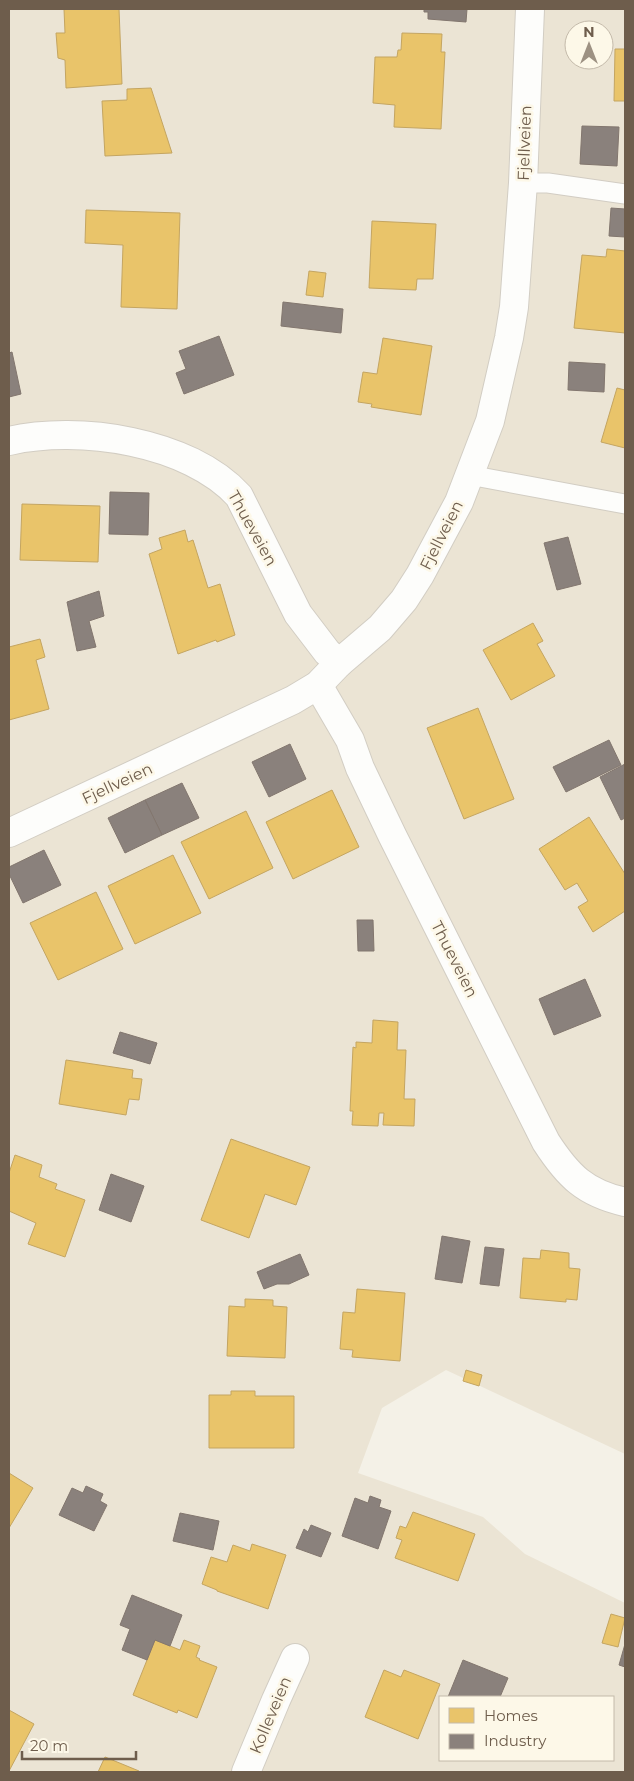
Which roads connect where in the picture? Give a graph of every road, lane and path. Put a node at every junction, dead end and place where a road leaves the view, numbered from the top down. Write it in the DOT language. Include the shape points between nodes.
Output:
graph roads {
  1 [pos="530,9"];
  2 [pos="523,183"];
  3 [pos="625,194"];
  4 [pos="9,441"];
  5 [pos="469,475"];
  6 [pos="625,504"];
  7 [pos="339,663"];
  8 [pos="318,685"];
  9 [pos="9,833"];
  10 [pos="625,1202"];
  11 [pos="295,1658"];
  12 [pos="246,1772"];
  1 -- 2 [label="street, Fjellveien"];
  2 -- 3 [label="lane" via="548,183"];
  2 -- 5 [label="street, Fjellveien" via="514,307 490,421"];
  4 -- 7 [label="street, Thueveien" via="28,436 88,435 150,447 190,460 228,484 239,496 298,614"];
  5 -- 6 [label="lane"];
  5 -- 7 [label="street, Fjellveien" via="459,502 404,600 380,628"];
  7 -- 8 [label="street, Fjellveien"];
  8 -- 9 [label="street, Fjellveien" via="293,700"];
  8 -- 10 [label="street, Thueveien" via="350,740 392,835 546,1142 560,1164 585,1187"];
  11 -- 12 [label="street, Kolleveien"];
}
